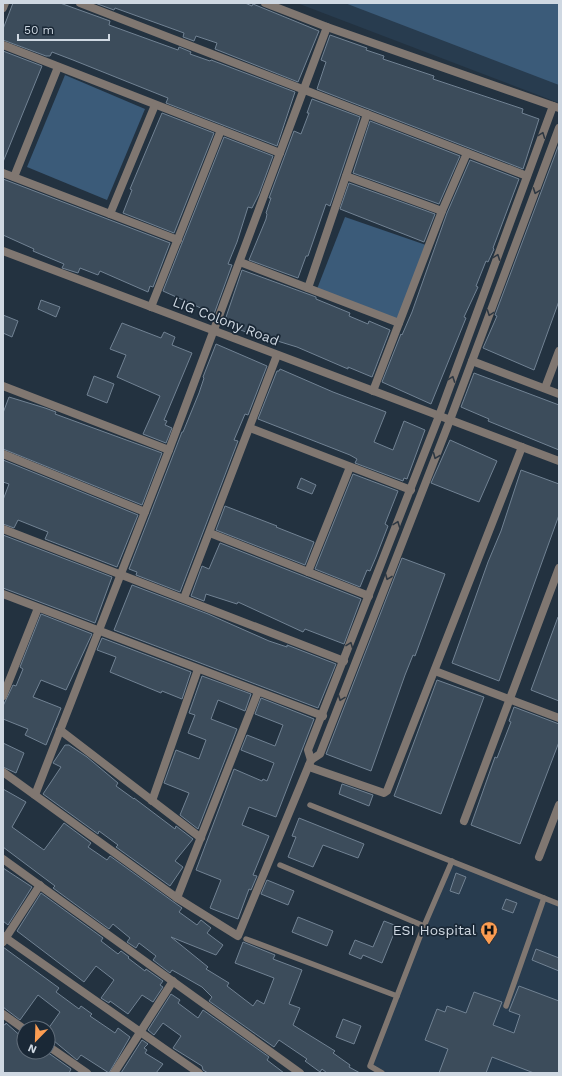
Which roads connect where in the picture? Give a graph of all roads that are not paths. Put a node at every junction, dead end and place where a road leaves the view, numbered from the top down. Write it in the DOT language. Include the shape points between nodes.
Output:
graph roads {
  1 [pos="5,3"];
  2 [pos="80,3"];
  3 [pos="265,3"];
  4 [pos="3,8"];
  5 [pos="327,27"];
  6 [pos="3,45"];
  7 [pos="58,67"];
  8 [pos="304,90"];
  9 [pos="155,104"];
  10 [pos="556,107"];
  11 [pos="367,114"];
  12 [pos="559,128"];
  13 [pos="221,130"];
  14 [pos="280,153"];
  15 [pos="468,153"];
  16 [pos="3,173"];
  17 [pos="346,176"];
  18 [pos="527,176"];
  19 [pos="14,177"];
  20 [pos="442,211"];
  21 [pos="110,214"];
  22 [pos="178,240"];
  23 [pos="4,253"];
  24 [pos="240,262"];
  25 [pos="308,288"];
  26 [pos="151,307"];
  27 [pos="399,323"];
  28 [pos="214,330"];
  29 [pos="559,352"];
  30 [pos="277,355"];
  31 [pos="472,361"];
  32 [pos="3,386"];
  33 [pos="545,388"];
  34 [pos="373,391"];
  35 [pos="559,394"];
  36 [pos="439,416"];
  37 [pos="450,420"];
  38 [pos="250,428"];
  39 [pos="522,447"];
  40 [pos="169,450"];
  41 [pos="3,454"];
  42 [pos="559,461"];
  43 [pos="350,467"];
  44 [pos="411,490"];
  45 [pos="145,512"];
  46 [pos="3,528"];
  47 [pos="210,533"];
  48 [pos="559,568"];
  49 [pos="308,572"];
  50 [pos="120,574"];
  51 [pos="3,594"];
  52 [pos="369,596"];
  53 [pos="184,598"];
  54 [pos="38,608"];
  55 [pos="98,631"];
  56 [pos="344,661"];
  57 [pos="198,669"];
  58 [pos="435,671"];
  59 [pos="4,692"];
  60 [pos="258,692"];
  61 [pos="510,699"];
  62 [pos="323,716"];
  63 [pos="559,718"];
  64 [pos="60,730"];
  65 [pos="310,762"];
  66 [pos="3,772"];
  67 [pos="34,795"];
  68 [pos="152,801"];
  69 [pos="310,805"];
  70 [pos="559,805"];
  71 [pos="464,821"];
  72 [pos="200,838"];
  73 [pos="539,857"];
  74 [pos="3,859"];
  75 [pos="452,861"];
  76 [pos="280,866"];
  77 [pos="40,885"];
  78 [pos="177,898"];
  79 [pos="544,898"];
  80 [pos="559,904"];
  81 [pos="424,926"];
  82 [pos="4,939"];
  83 [pos="246,939"];
  84 [pos="173,981"];
  85 [pos="398,996"];
  86 [pos="506,1006"];
  87 [pos="3,1014"];
  88 [pos="16,1023"];
  89 [pos="140,1032"];
  90 [pos="56,1052"];
  91 [pos="87,1073"];
  92 [pos="114,1073"];
  93 [pos="199,1073"];
  94 [pos="300,1073"];
  95 [pos="382,1073"];
  1 -- 4 [label="street"];
  2 -- 8 [label="street"];
  3 -- 5 [label="street"];
  5 -- 8 [label="street"];
  5 -- 10 [label="street"];
  6 -- 7 [label="street"];
  7 -- 9 [label="street"];
  7 -- 19 [label="street"];
  8 -- 11 [label="street"];
  8 -- 14 [label="street"];
  9 -- 13 [label="street"];
  9 -- 21 [label="street"];
  18 -- 10 [label="street, one-way"];
  11 -- 15 [label="street"];
  11 -- 17 [label="street"];
  12 -- 31 [label="street, one-way"];
  13 -- 14 [label="street"];
  13 -- 22 [label="street"];
  14 -- 24 [label="street"];
  15 -- 18 [label="street"];
  15 -- 20 [label="street"];
  16 -- 19 [label="street"];
  17 -- 20 [label="street"];
  17 -- 25 [label="street"];
  36 -- 18 [label="street, one-way"];
  19 -- 21 [label="street"];
  20 -- 27 [label="street"];
  21 -- 22 [label="street"];
  22 -- 26 [label="street"];
  23 -- 26 [label="street, LIG Colony Road"];
  24 -- 25 [label="street"];
  24 -- 28 [label="street"];
  25 -- 27 [label="street"];
  26 -- 28 [label="street, LIG Colony Road"];
  27 -- 34 [label="street"];
  28 -- 30 [label="street, LIG Colony Road"];
  28 -- 40 [label="street"];
  29 -- 33 [label="street"];
  30 -- 34 [label="street, LIG Colony Road"];
  30 -- 38 [label="street"];
  31 -- 33 [label="street"];
  31 -- 37 [label="street"];
  32 -- 40 [label="street"];
  33 -- 35 [label="street"];
  34 -- 36 [label="street, LIG Colony Road"];
  36 -- 37 [label="street, LIG Colony Road"];
  36 -- 44 [label="street"];
  37 -- 39 [label="street, LIG Colony Road"];
  37 -- 65 [label="street, one-way" via="320,754"];
  38 -- 43 [label="street"];
  38 -- 47 [label="street"];
  39 -- 42 [label="street, LIG Colony Road"];
  39 -- 58 [label="street"];
  40 -- 45 [label="street"];
  41 -- 45 [label="street"];
  43 -- 44 [label="street"];
  43 -- 49 [label="street"];
  52 -- 44 [label="street, one-way"];
  45 -- 50 [label="street"];
  46 -- 50 [label="street"];
  47 -- 49 [label="street"];
  47 -- 53 [label="street"];
  48 -- 61 [label="street"];
  49 -- 52 [label="street"];
  50 -- 53 [label="street"];
  50 -- 55 [label="street"];
  51 -- 54 [label="street"];
  56 -- 52 [label="street, one-way"];
  53 -- 56 [label="street"];
  54 -- 55 [label="street"];
  54 -- 59 [label="street"];
  55 -- 57 [label="street"];
  55 -- 64 [label="street"];
  56 -- 62 [label="street"];
  57 -- 60 [label="street"];
  57 -- 68 [label="street"];
  58 -- 61 [label="street"];
  58 -- 65 [label="street" via="387,791 384,793 312,768"];
  60 -- 62 [label="street"];
  60 -- 72 [label="street"];
  61 -- 63 [label="street"];
  61 -- 71 [label="street"];
  62 -- 65 [label="street" via="308,750"];
  64 -- 67 [label="street"];
  64 -- 68 [label="street"];
  65 -- 78 [label="street" via="238,936"];
  66 -- 67 [label="street"];
  67 -- 78 [label="street"];
  68 -- 72 [label="street"];
  69 -- 75 [label="lane"];
  70 -- 73 [label="street"];
  72 -- 78 [label="street"];
  74 -- 77 [label="street"];
  75 -- 79 [label="lane"];
  75 -- 81 [label="lane"];
  76 -- 81 [label="lane"];
  77 -- 82 [label="street"];
  77 -- 84 [label="street"];
  79 -- 80 [label="lane"];
  79 -- 86 [label="lane"];
  81 -- 85 [label="lane"];
  82 -- 89 [label="street"];
  83 -- 85 [label="lane"];
  84 -- 89 [label="street"];
  84 -- 94 [label="street"];
  85 -- 95 [label="lane" via="370,1066"];
  87 -- 88 [label="street"];
  89 -- 92 [label="street"];
  89 -- 93 [label="street"];
  90 -- 91 [label="street"];
}
